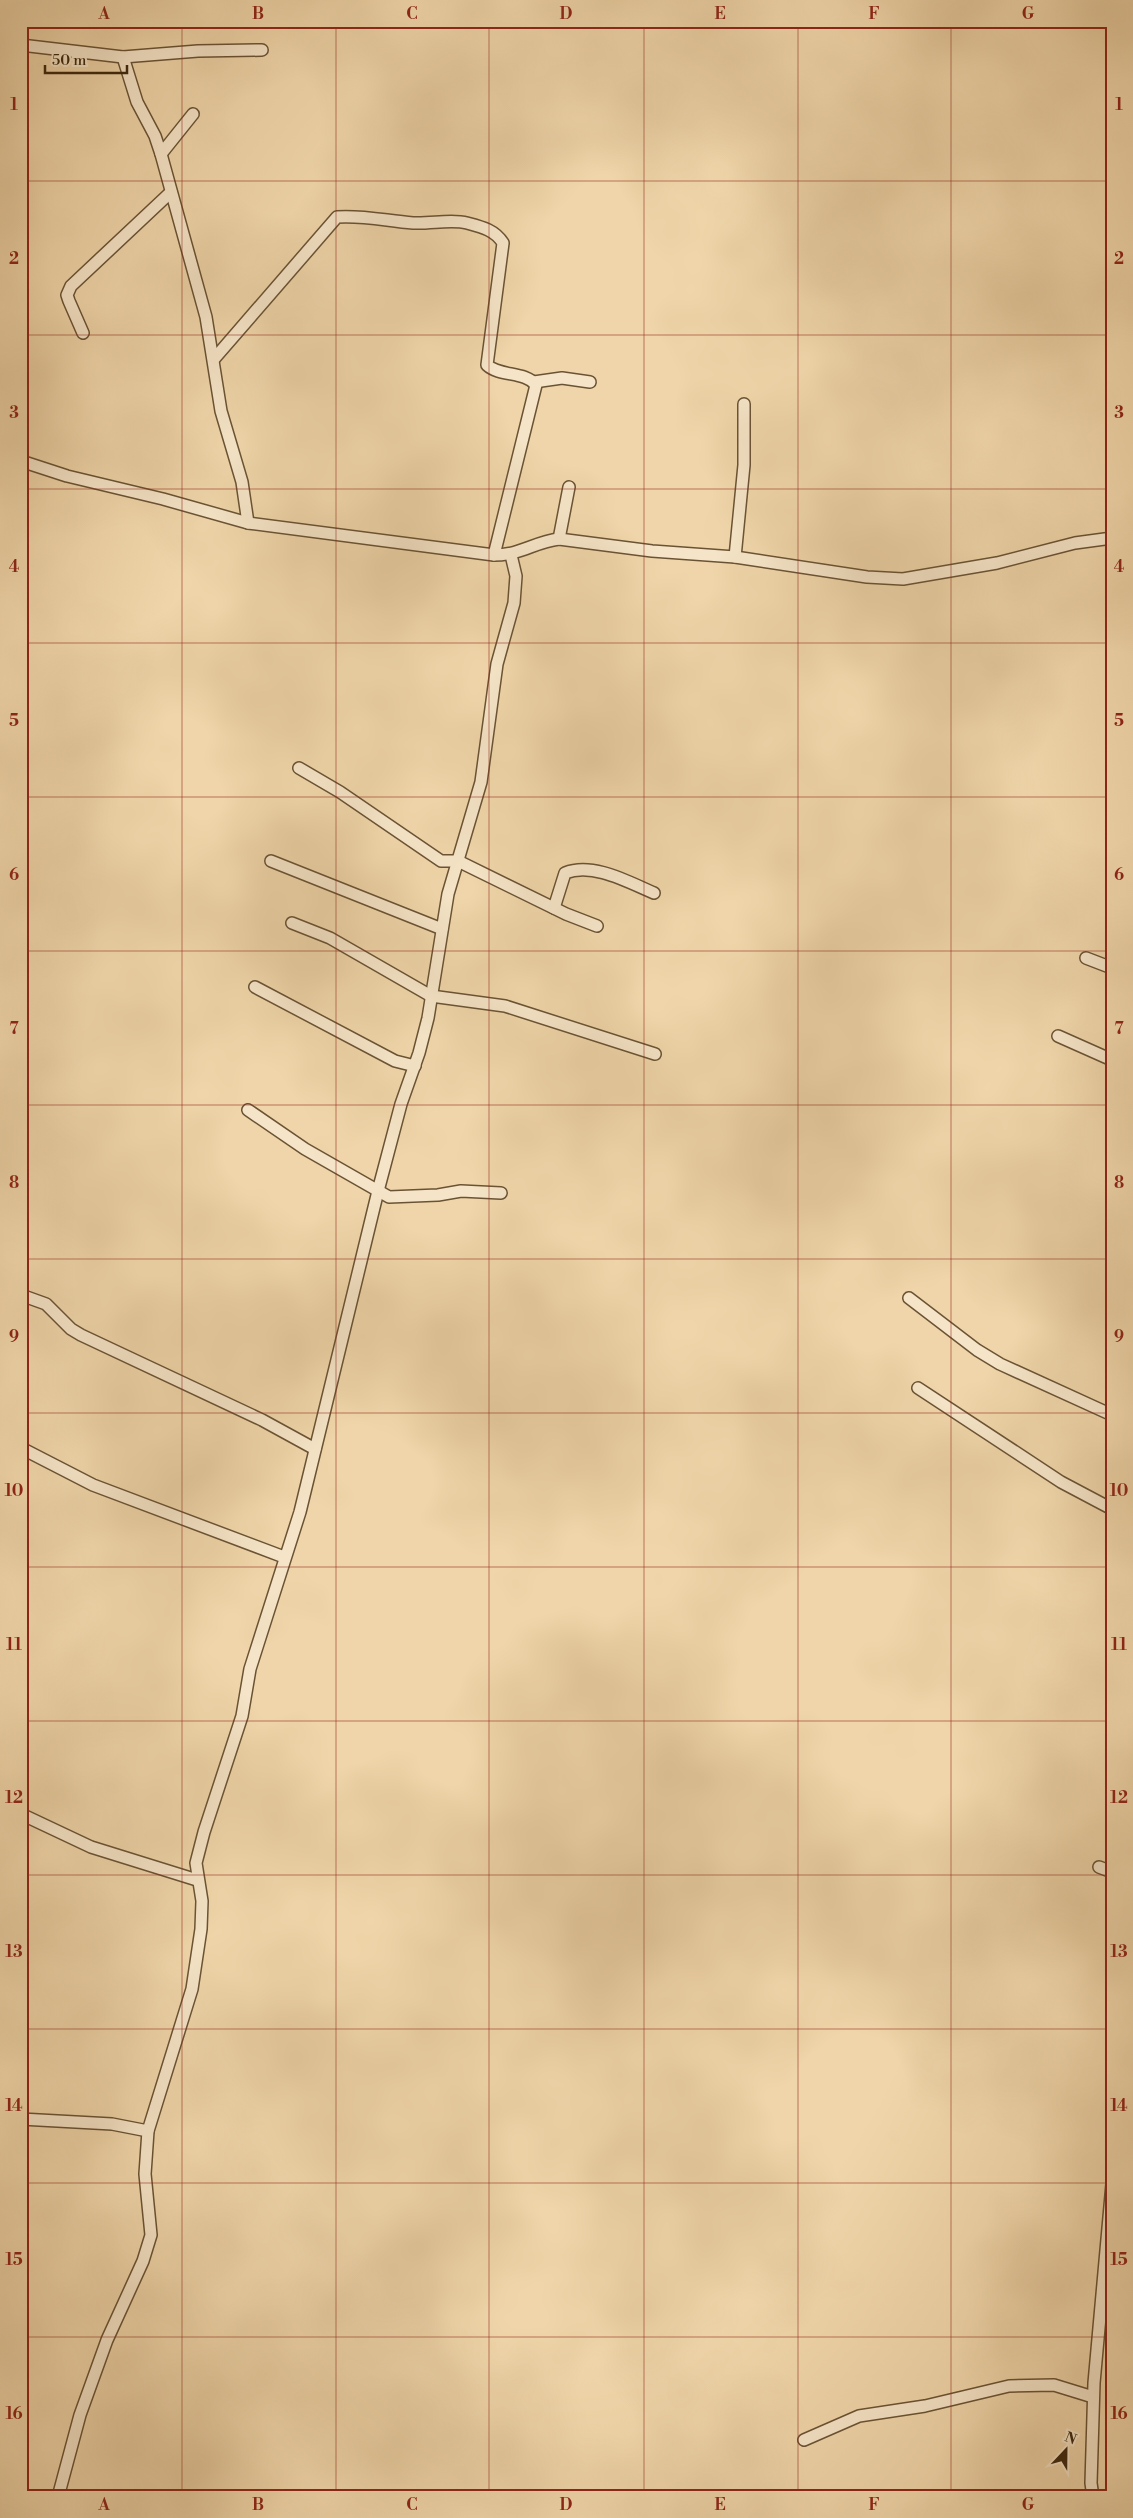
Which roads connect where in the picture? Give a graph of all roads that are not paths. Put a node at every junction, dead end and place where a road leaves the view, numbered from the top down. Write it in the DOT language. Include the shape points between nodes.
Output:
graph roads {
  1 [pos="21,45"];
  2 [pos="262,50"];
  3 [pos="123,57"];
  4 [pos="194,114"];
  5 [pos="161,154"];
  6 [pos="171,192"];
  7 [pos="83,333"];
  8 [pos="214,359"];
  9 [pos="534,382"];
  10 [pos="590,382"];
  11 [pos="744,404"];
  12 [pos="21,461"];
  13 [pos="569,487"];
  14 [pos="248,523"];
  15 [pos="1112,538"];
  16 [pos="559,540"];
  17 [pos="494,555"];
  18 [pos="511,555"];
  19 [pos="735,557"];
  20 [pos="299,768"];
  21 [pos="271,860"];
  22 [pos="458,861"];
  23 [pos="654,893"];
  24 [pos="554,908"];
  25 [pos="292,923"];
  26 [pos="597,926"];
  27 [pos="442,929"];
  28 [pos="1086,958"];
  29 [pos="1112,968"];
  30 [pos="255,987"];
  31 [pos="430,996"];
  32 [pos="1058,1036"];
  33 [pos="655,1054"];
  34 [pos="1112,1060"];
  35 [pos="415,1066"];
  36 [pos="248,1110"];
  37 [pos="378,1191"];
  38 [pos="501,1193"];
  39 [pos="21,1295"];
  40 [pos="909,1298"];
  41 [pos="918,1388"];
  42 [pos="1112,1415"];
  43 [pos="21,1448"];
  44 [pos="316,1449"];
  45 [pos="1112,1509"];
  46 [pos="284,1557"];
  47 [pos="21,1814"];
  48 [pos="1098,1868"];
  49 [pos="1112,1872"];
  50 [pos="197,1880"];
  51 [pos="21,2119"];
  52 [pos="148,2131"];
  53 [pos="1112,2184"];
  54 [pos="1093,2397"];
  55 [pos="804,2440"];
  56 [pos="58,2497"];
  57 [pos="1093,2497"];
  1 -- 3 [label="street"];
  2 -- 3 [label="street"];
  3 -- 5 [label="street" via="137,102"];
  4 -- 5 [label="street"];
  5 -- 6 [label="street"];
  6 -- 7 [label="street" via="71,286 68,301"];
  6 -- 8 [label="street" via="206,317"];
  8 -- 9 [label="street" via="337,217 362,215 415,223 466,222 496,233 503,243 487,365"];
  8 -- 14 [label="street" via="221,411 242,482"];
  9 -- 10 [label="street" via="562,378"];
  9 -- 17 [label="street" via="536,389"];
  11 -- 19 [label="street" via="744,465"];
  12 -- 14 [label="street"];
  13 -- 16 [label="street"];
  14 -- 17 [label="street"];
  15 -- 19 [label="street" via="903,579 867,577"];
  16 -- 18 [label="street" via="546,541"];
  16 -- 19 [label="street"];
  17 -- 18 [label="street"];
  18 -- 22 [label="street" via="516,576 514,603 497,664 481,782"];
  20 -- 22 [label="street" via="441,860"];
  21 -- 27 [label="street"];
  22 -- 24 [label="street"];
  22 -- 27 [label="street"];
  23 -- 24 [label="street" via="609,875 577,868 565,872"];
  24 -- 26 [label="street"];
  25 -- 31 [label="street" via="330,938"];
  27 -- 31 [label="street"];
  28 -- 29 [label="street"];
  30 -- 35 [label="street" via="395,1061"];
  31 -- 33 [label="street" via="505,1006"];
  31 -- 35 [label="street" via="428,1018"];
  32 -- 34 [label="street"];
  35 -- 37 [label="street" via="401,1104"];
  36 -- 37 [label="street" via="305,1149"];
  37 -- 38 [label="street" via="389,1196 461,1191"];
  37 -- 44 [label="street"];
  39 -- 44 [label="street" via="46,1304 81,1334"];
  40 -- 42 [label="street" via="1000,1364"];
  41 -- 45 [label="street" via="1061,1482"];
  43 -- 46 [label="street" via="93,1485"];
  44 -- 46 [label="street" via="300,1512"];
  46 -- 50 [label="street" via="250,1669 242,1716 204,1832 196,1862"];
  47 -- 50 [label="street" via="91,1846"];
  48 -- 49 [label="street"];
  50 -- 52 [label="street" via="202,1901 201,1930 192,1989"];
  51 -- 52 [label="street" via="112,2124"];
  52 -- 56 [label="street" via="145,2174 149,2242 80,2415"];
  53 -- 54 [label="street"];
  54 -- 55 [label="street" via="1054,2385 1009,2386 926,2406 859,2416"];
  54 -- 57 [label="street"];
}
